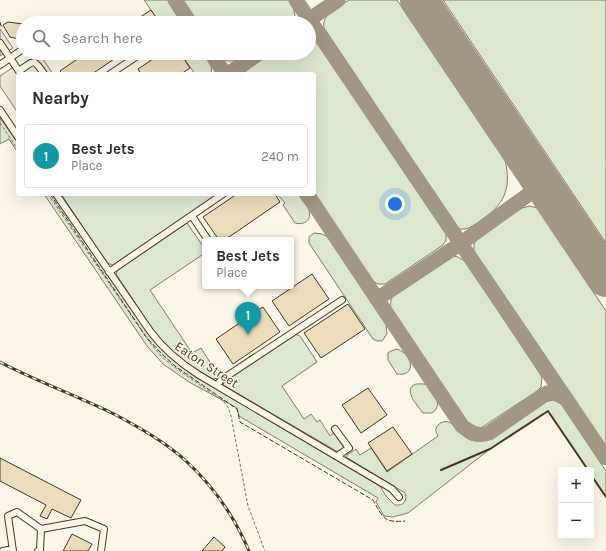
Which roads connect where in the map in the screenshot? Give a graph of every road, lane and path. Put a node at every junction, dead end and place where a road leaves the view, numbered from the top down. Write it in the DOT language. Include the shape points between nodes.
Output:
graph roads {
  1 [pos="0,43"];
  2 [pos="16,54"];
  3 [pos="10,58"];
  4 [pos="131,60"];
  5 [pos="0,65"];
  6 [pos="19,72"];
  7 [pos="21,72"];
  8 [pos="43,72"];
  9 [pos="113,72"];
  10 [pos="0,110"];
  11 [pos="0,123"];
  12 [pos="16,133"];
  13 [pos="16,147"];
  14 [pos="57,196"];
  15 [pos="220,196"];
  16 [pos="192,216"];
  17 [pos="206,237"];
  18 [pos="110,272"];
  19 [pos="342,300"];
  20 [pos="216,385"];
  21 [pos="231,416"];
  22 [pos="335,429"];
  23 [pos="337,456"];
  24 [pos="398,497"];
  25 [pos="41,529"];
  26 [pos="3,551"];
  27 [pos="13,551"];
  28 [pos="40,551"];
  29 [pos="101,551"];
  30 [pos="265,551"];
  1 -- 3 [label="street"];
  2 -- 3 [label="street"];
  3 -- 5 [label="street"];
  3 -- 6 [label="street"];
  4 -- 9 [label="street"];
  7 -- 8 [label="street" via="35,62"];
  10 -- 12 [label="street"];
  11 -- 13 [label="path"];
  14 -- 18 [label="street, Eaton Street"];
  15 -- 16 [label="street"];
  16 -- 17 [label="street"];
  16 -- 18 [label="street"];
  18 -- 20 [label="street, Eaton Street" via="167,352 181,364"];
  19 -- 20 [label="street"];
  20 -- 23 [label="street, Eaton Street"];
  21 -- 30 [label="path" via="248,506"];
  22 -- 23 [label="street" via="349,448"];
  23 -- 24 [label="street, Eaton Street" via="392,489"];
  25 -- 27 [label="street" via="17,512 8,516"];
  25 -- 28 [label="street"];
  25 -- 29 [label="street" via="85,521 104,528"];
  26 -- 27 [label="street"];
}
